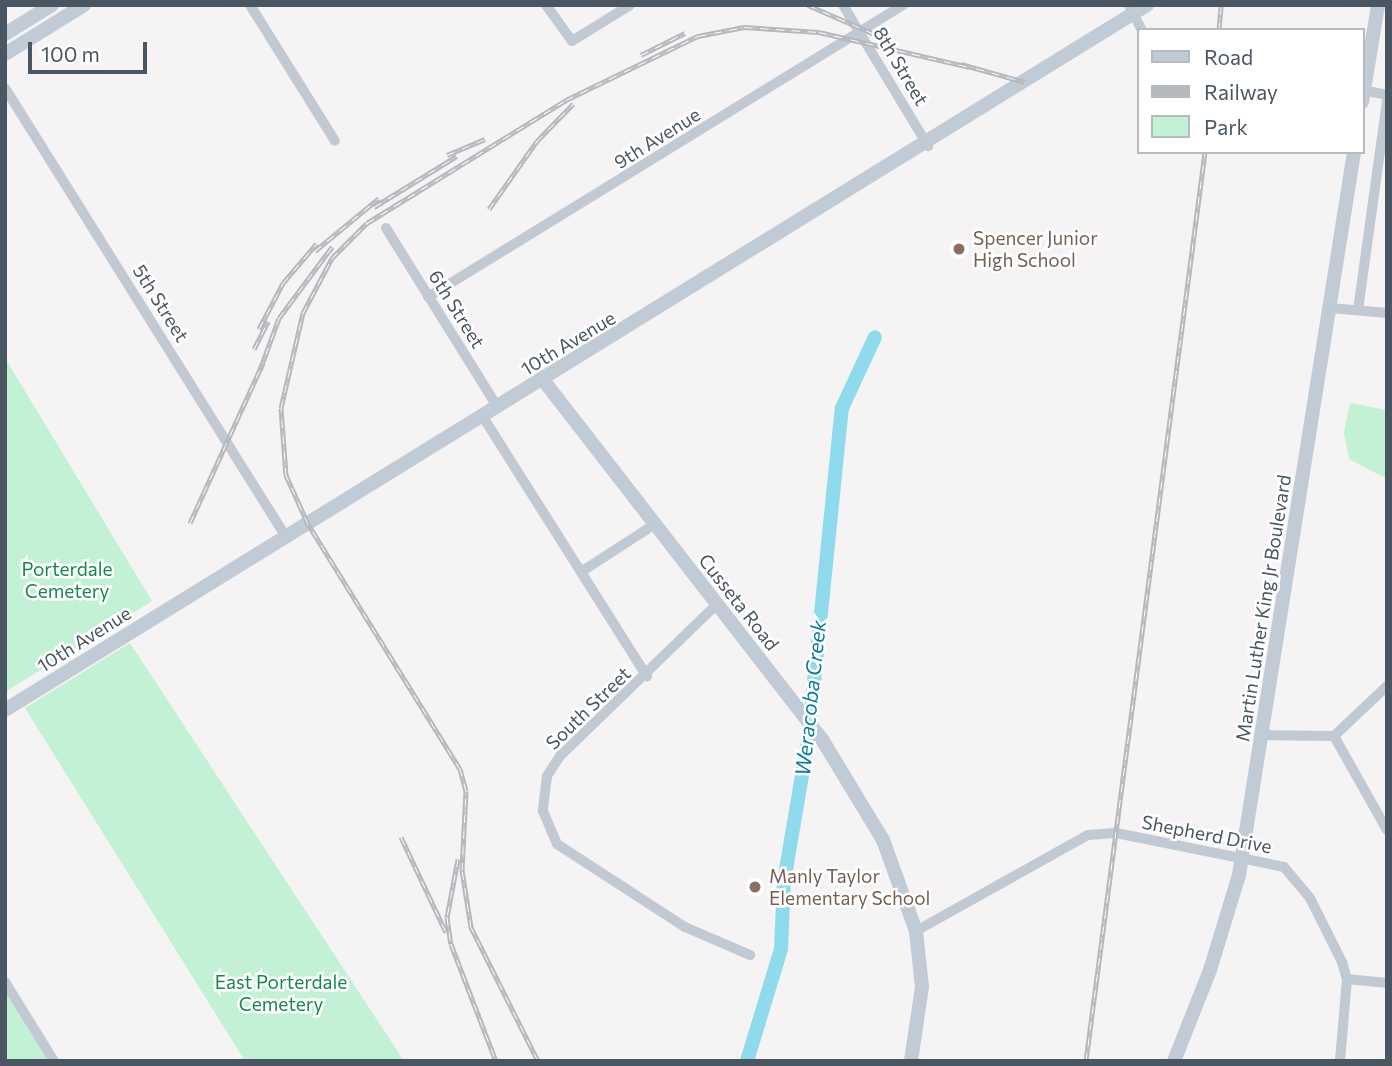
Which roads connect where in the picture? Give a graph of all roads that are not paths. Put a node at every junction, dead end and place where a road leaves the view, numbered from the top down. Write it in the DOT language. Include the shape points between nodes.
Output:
graph roads {
  1 [pos="52,5"];
  2 [pos="84,5"];
  3 [pos="250,5"];
  4 [pos="546,5"];
  5 [pos="630,5"];
  6 [pos="843,5"];
  7 [pos="903,5"];
  8 [pos="1147,5"];
  9 [pos="1378,5"];
  10 [pos="1132,9"];
  11 [pos="1141,28"];
  12 [pos="860,32"];
  13 [pos="5,34"];
  14 [pos="5,54"];
  15 [pos="5,88"];
  16 [pos="1364,88"];
  17 [pos="1364,94"];
  18 [pos="1387,95"];
  19 [pos="1387,101"];
  20 [pos="335,141"];
  21 [pos="928,146"];
  22 [pos="1354,154"];
  23 [pos="386,228"];
  24 [pos="428,297"];
  25 [pos="1330,308"];
  26 [pos="1358,310"];
  27 [pos="1387,313"];
  28 [pos="544,381"];
  29 [pos="498,408"];
  30 [pos="483,417"];
  31 [pos="655,524"];
  32 [pos="286,537"];
  33 [pos="581,572"];
  34 [pos="716,605"];
  35 [pos="647,676"];
  36 [pos="1387,686"];
  37 [pos="5,710"];
  38 [pos="1261,735"];
  39 [pos="1334,736"];
  40 [pos="1387,830"];
  41 [pos="1242,856"];
  42 [pos="916,931"];
  43 [pos="750,955"];
  44 [pos="1347,979"];
  45 [pos="5,982"];
  46 [pos="1387,982"];
  47 [pos="1179,1059"];
  48 [pos="54,1061"];
  49 [pos="911,1061"];
  50 [pos="1340,1061"];
  1 -- 13 [label="main road"];
  2 -- 14 [label="main road"];
  3 -- 20 [label="street"];
  4 -- 5 [label="street" via="572,41"];
  6 -- 12 [label="street, 8th Street"];
  7 -- 12 [label="street, 9th Avenue"];
  8 -- 10 [label="main road, 10th Avenue"];
  9 -- 16 [label="main road"];
  10 -- 11 [label="street"];
  10 -- 21 [label="main road, 10th Avenue"];
  12 -- 21 [label="street, 8th Street"];
  12 -- 24 [label="street, 9th Avenue"];
  15 -- 32 [label="street, 5th Street"];
  17 -- 18 [label="street"];
  19 -- 26 [label="street"];
  21 -- 28 [label="main road, 10th Avenue"];
  22 -- 25 [label="main road, Martin Luther King Jr Boulevard"];
  23 -- 24 [label="street, 6th Street"];
  24 -- 29 [label="street, 6th Street"];
  25 -- 26 [label="street"];
  25 -- 38 [label="main road, Martin Luther King Jr Boulevard"];
  26 -- 27 [label="street"];
  28 -- 29 [label="main road, 10th Avenue"];
  28 -- 31 [label="main road, Cusseta Road"];
  29 -- 30 [label="main road, 10th Avenue"];
  30 -- 32 [label="main road, 10th Avenue"];
  30 -- 33 [label="street, South Street"];
  31 -- 33 [label="street"];
  31 -- 34 [label="main road, Cusseta Road"];
  32 -- 37 [label="main road, 10th Avenue"];
  33 -- 35 [label="street, South Street"];
  34 -- 35 [label="street"];
  34 -- 42 [label="main road, Cusseta Road" via="823,741 883,841"];
  35 -- 43 [label="street, South Street" via="553,766 542,800 545,823 557,844 616,883 685,927"];
  36 -- 39 [label="street"];
  38 -- 39 [label="street"];
  38 -- 41 [label="main road, Martin Luther King Jr Boulevard"];
  39 -- 40 [label="street"];
  41 -- 42 [label="street, Shepherd Drive" via="1121,835 1088,835 1064,844"];
  41 -- 44 [label="street, Shepherd Drive" via="1284,867 1297,879 1333,938"];
  41 -- 47 [label="main road, Martin Luther King Jr Boulevard" via="1231,910"];
  42 -- 49 [label="main road, Cusseta Road" via="922,987"];
  44 -- 46 [label="street"];
  44 -- 50 [label="street, Shepherd Drive"];
  45 -- 48 [label="street"];
}
